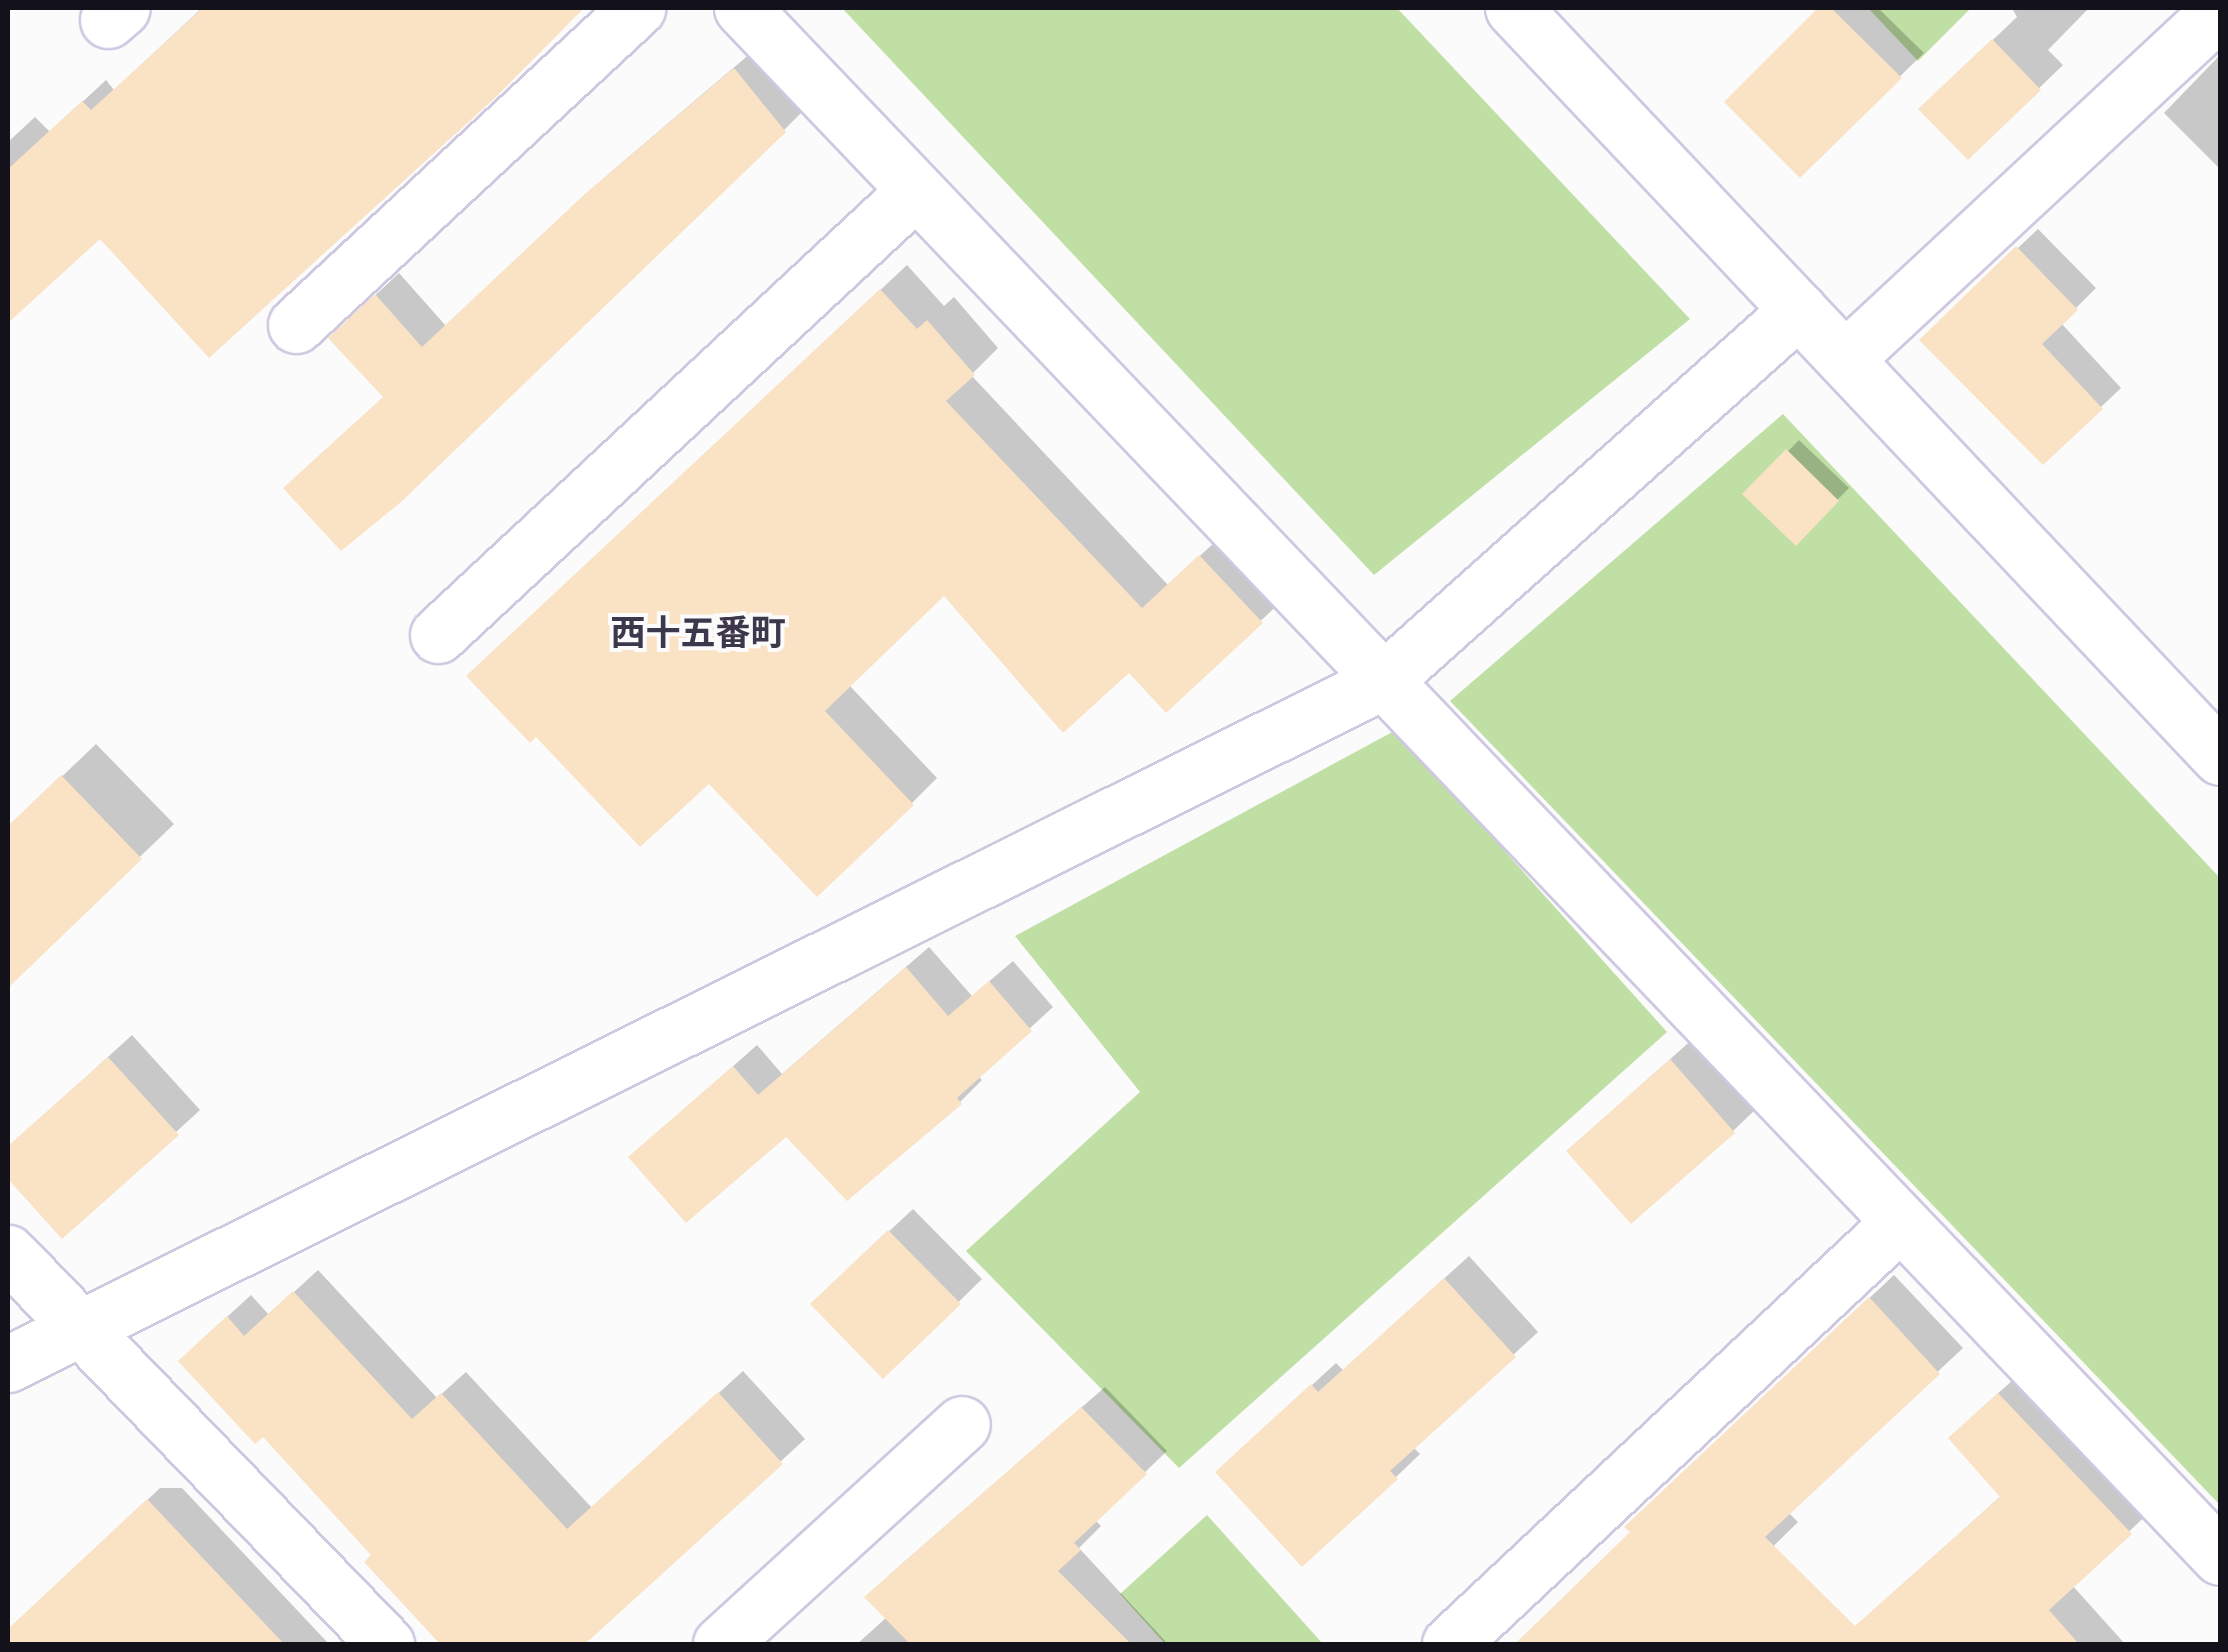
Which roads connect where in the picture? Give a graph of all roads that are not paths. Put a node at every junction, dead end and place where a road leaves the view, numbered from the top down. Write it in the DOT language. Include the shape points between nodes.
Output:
graph roads {
  1 [pos="638,8"];
  2 [pos="742,8"];
  3 [pos="1513,8"];
  4 [pos="2220,10"];
  5 [pos="915,191"];
  6 [pos="1798,310"];
  7 [pos="296,325"];
  8 [pos="1845,359"];
  9 [pos="438,635"];
  10 [pos="1382,681"];
  11 [pos="2220,758"];
  12 [pos="1899,1223"];
  13 [pos="8,1253"];
  14 [pos="78,1329"];
  15 [pos="8,1364"];
  16 [pos="962,1424"];
  17 [pos="2220,1557"];
  18 [pos="386,1644"];
  19 [pos="722,1644"];
  20 [pos="1450,1644"];
  1 -- 7 [label="street"];
  2 -- 5 [label="street"];
  3 -- 6 [label="street"];
  4 -- 8 [label="street"];
  5 -- 9 [label="street"];
  5 -- 10 [label="street"];
  6 -- 8 [label="street"];
  6 -- 10 [label="street"];
  8 -- 11 [label="street"];
  10 -- 12 [label="street"];
  10 -- 14 [label="street"];
  12 -- 17 [label="street"];
  12 -- 20 [label="street"];
  13 -- 14 [label="street"];
  14 -- 15 [label="street"];
  14 -- 18 [label="street"];
  16 -- 19 [label="street"];
}
